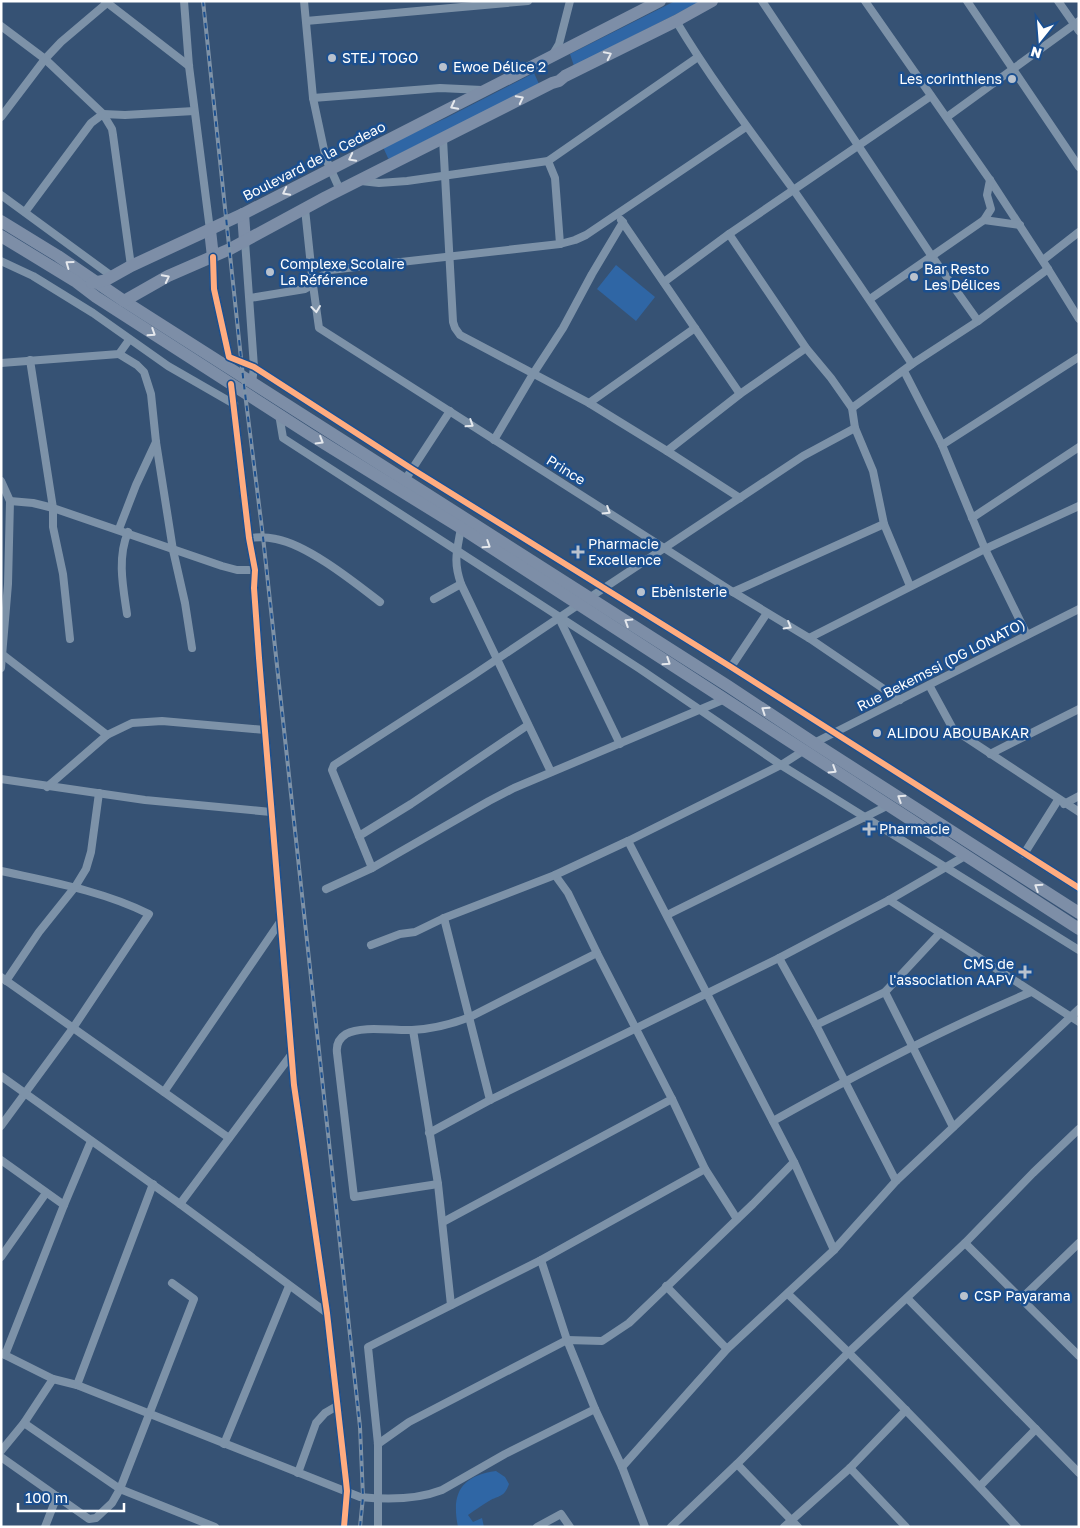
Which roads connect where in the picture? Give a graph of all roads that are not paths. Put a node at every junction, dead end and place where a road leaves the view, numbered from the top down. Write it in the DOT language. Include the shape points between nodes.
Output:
graph roads {
  1 [pos="184,1"];
  2 [pos="304,1"];
  3 [pos="528,1"];
  4 [pos="570,1"];
  5 [pos="660,1"];
  6 [pos="712,1"];
  7 [pos="762,1"];
  8 [pos="864,1"];
  9 [pos="967,1"];
  10 [pos="1058,1"];
  11 [pos="106,2"];
  12 [pos="306,21"];
  13 [pos="676,21"];
  14 [pos="1076,22"];
  15 [pos="1,26"];
  16 [pos="1079,31"];
  17 [pos="698,57"];
  18 [pos="45,59"];
  19 [pos="548,59"];
  20 [pos="189,66"];
  21 [pos="1012,69"];
  22 [pos="564,76"];
  23 [pos="552,83"];
  24 [pos="486,90"];
  25 [pos="931,96"];
  26 [pos="313,98"];
  27 [pos="194,111"];
  28 [pos="103,114"];
  29 [pos="1,117"];
  30 [pos="947,117"];
  31 [pos="746,127"];
  32 [pos="443,139"];
  33 [pos="374,146"];
  34 [pos="858,146"];
  35 [pos="548,161"];
  36 [pos="1079,167"];
  37 [pos="383,168"];
  38 [pos="329,169"];
  39 [pos="445,176"];
  40 [pos="360,180"];
  41 [pos="990,180"];
  42 [pos="340,190"];
  43 [pos="794,191"];
  44 [pos="1,195"];
  45 [pos="305,208"];
  46 [pos="25,212"];
  47 [pos="617,213"];
  48 [pos="243,214"];
  49 [pos="984,220"];
  50 [pos="1,221"];
  51 [pos="623,222"];
  52 [pos="1020,225"];
  53 [pos="210,230"];
  54 [pos="1079,232"];
  55 [pos="729,234"];
  56 [pos="1,236"];
  57 [pos="245,241"];
  58 [pos="560,244"];
  59 [pos="931,255"];
  60 [pos="449,256"];
  61 [pos="213,257"];
  62 [pos="1043,260"];
  63 [pos="1,262"];
  64 [pos="131,266"];
  65 [pos="1048,269"];
  66 [pos="113,276"];
  67 [pos="75,281"];
  68 [pos="664,282"];
  69 [pos="96,283"];
  70 [pos="313,285"];
  71 [pos="96,297"];
  72 [pos="250,298"];
  73 [pos="870,299"];
  74 [pos="124,302"];
  75 [pos="1079,319"];
  76 [pos="978,321"];
  77 [pos="695,328"];
  78 [pos="129,340"];
  79 [pos="806,348"];
  80 [pos="118,354"];
  81 [pos="1079,357"];
  82 [pos="30,360"];
  83 [pos="1,363"];
  84 [pos="912,364"];
  85 [pos="254,367"];
  86 [pos="904,371"];
  87 [pos="533,374"];
  88 [pos="252,383"];
  89 [pos="231,384"];
  90 [pos="740,394"];
  91 [pos="589,403"];
  92 [pos="234,404"];
  93 [pos="852,408"];
  94 [pos="450,411"];
  95 [pos="278,414"];
  96 [pos="856,428"];
  97 [pos="494,440"];
  98 [pos="156,442"];
  99 [pos="942,445"];
  100 [pos="1079,447"];
  101 [pos="667,451"];
  102 [pos="409,475"];
  103 [pos="1,481"];
  104 [pos="740,498"];
  105 [pos="10,500"];
  106 [pos="1079,506"];
  107 [pos="53,508"];
  108 [pos="972,518"];
  109 [pos="884,524"];
  110 [pos="461,528"];
  111 [pos="119,529"];
  112 [pos="128,532"];
  113 [pos="249,538"];
  114 [pos="664,548"];
  115 [pos="985,548"];
  116 [pos="173,550"];
  117 [pos="457,551"];
  118 [pos="255,570"];
  119 [pos="462,584"];
  120 [pos="910,586"];
  121 [pos="603,588"];
  122 [pos="733,592"];
  123 [pos="589,598"];
  124 [pos="434,599"];
  125 [pos="380,602"];
  126 [pos="578,605"];
  127 [pos="1079,609"];
  128 [pos="768,613"];
  129 [pos="126,614"];
  130 [pos="559,618"];
  131 [pos="1028,635"];
  132 [pos="809,638"];
  133 [pos="70,640"];
  134 [pos="192,648"];
  135 [pos="4,655"];
  136 [pos="496,659"];
  137 [pos="1,668"];
  138 [pos="731,668"];
  139 [pos="929,685"];
  140 [pos="725,699"];
  141 [pos="900,700"];
  142 [pos="1079,709"];
  143 [pos="700,710"];
  144 [pos="528,725"];
  145 [pos="265,730"];
  146 [pos="834,732"];
  147 [pos="107,735"];
  148 [pos="620,744"];
  149 [pos="814,744"];
  150 [pos="803,751"];
  151 [pos="990,754"];
  152 [pos="781,765"];
  153 [pos="551,772"];
  154 [pos="1,779"];
  155 [pos="47,787"];
  156 [pos="99,793"];
  157 [pos="1079,796"];
  158 [pos="1061,802"];
  159 [pos="889,805"];
  160 [pos="271,812"];
  161 [pos="1079,812"];
  162 [pos="866,817"];
  163 [pos="358,836"];
  164 [pos="628,841"];
  165 [pos="1024,854"];
  166 [pos="965,856"];
  167 [pos="946,866"];
  168 [pos="372,868"];
  169 [pos="1,871"];
  170 [pos="555,875"];
  171 [pos="76,887"];
  172 [pos="1079,888"];
  173 [pos="326,889"];
  174 [pos="889,900"];
  175 [pos="1079,913"];
  176 [pos="667,915"];
  177 [pos="444,918"];
  178 [pos="280,922"];
  179 [pos="1079,929"];
  180 [pos="940,933"];
  181 [pos="371,945"];
  182 [pos="1079,950"];
  183 [pos="597,953"];
  184 [pos="779,958"];
  185 [pos="4,979"];
  186 [pos="885,992"];
  187 [pos="1032,992"];
  188 [pos="708,994"];
  189 [pos="1079,1009"];
  190 [pos="470,1017"];
  191 [pos="1070,1017"];
  192 [pos="1079,1022"];
  193 [pos="816,1025"];
  194 [pos="72,1028"];
  195 [pos="636,1029"];
  196 [pos="413,1030"];
  197 [pos="913,1047"];
  198 [pos="291,1055"];
  199 [pos="1,1076"];
  200 [pos="845,1081"];
  201 [pos="164,1092"];
  202 [pos="25,1093"];
  203 [pos="672,1099"];
  204 [pos="490,1100"];
  205 [pos="774,1121"];
  206 [pos="1,1126"];
  207 [pos="954,1127"];
  208 [pos="1079,1129"];
  209 [pos="429,1133"];
  210 [pos="229,1138"];
  211 [pos="91,1141"];
  212 [pos="1,1160"];
  213 [pos="794,1162"];
  214 [pos="706,1169"];
  215 [pos="896,1181"];
  216 [pos="153,1184"];
  217 [pos="438,1184"];
  218 [pos="46,1193"];
  219 [pos="180,1204"];
  220 [pos="64,1205"];
  221 [pos="737,1219"];
  222 [pos="443,1222"];
  223 [pos="966,1244"];
  224 [pos="1078,1245"];
  225 [pos="834,1250"];
  226 [pos="1,1257"];
  227 [pos="541,1260"];
  228 [pos="172,1283"];
  229 [pos="289,1286"];
  230 [pos="666,1286"];
  231 [pos="788,1294"];
  232 [pos="907,1298"];
  233 [pos="1022,1298"];
  234 [pos="451,1305"];
  235 [pos="326,1313"];
  236 [pos="566,1340"];
  237 [pos="727,1349"];
  238 [pos="849,1352"];
  239 [pos="3,1354"];
  240 [pos="1079,1356"];
  241 [pos="53,1378"];
  242 [pos="77,1385"];
  243 [pos="337,1406"];
  244 [pos="595,1409"];
  245 [pos="906,1410"];
  246 [pos="149,1413"];
  247 [pos="24,1423"];
  248 [pos="1036,1429"];
  249 [pos="224,1444"];
  250 [pos="378,1444"];
  251 [pos="1,1451"];
  252 [pos="1,1457"];
  253 [pos="737,1464"];
  254 [pos="622,1467"];
  255 [pos="850,1468"];
  256 [pos="298,1473"];
  257 [pos="1079,1473"];
  258 [pos="980,1486"];
  259 [pos="120,1489"];
  260 [pos="347,1491"];
  261 [pos="57,1496"];
  262 [pos="378,1499"];
  263 [pos="791,1520"];
  264 [pos="44,1527"];
  265 [pos="215,1527"];
  266 [pos="344,1527"];
  267 [pos="378,1527"];
  268 [pos="537,1527"];
  269 [pos="570,1527"];
  270 [pos="645,1527"];
  271 [pos="671,1527"];
  272 [pos="784,1527"];
  273 [pos="798,1527"];
  274 [pos="906,1527"];
  275 [pos="1017,1527"];
  1 -- 20 [label="street"];
  2 -- 12 [label="street"];
  3 -- 12 [label="street"];
  4 -- 19 [label="street" via="559,44"];
  5 -- 19 [label="main road, Boulevard de la Cedeao"];
  6 -- 13 [label="main road"];
  7 -- 34 [label="street"];
  8 -- 25 [label="street"];
  9 -- 21 [label="street"];
  10 -- 14 [label="street"];
  11 -- 18 [label="street"];
  11 -- 20 [label="street"];
  12 -- 26 [label="street"];
  13 -- 17 [label="street"];
  22 -- 13 [label="main road, one-way"];
  14 -- 16 [label="street"];
  14 -- 21 [label="street"];
  15 -- 18 [label="street"];
  17 -- 31 [label="street"];
  17 -- 35 [label="street"];
  18 -- 28 [label="street"];
  18 -- 29 [label="street"];
  19 -- 22 [label="main road" via="558,58 564,62"];
  19 -- 23 [label="main road" via="541,67 541,74"];
  19 -- 24 [label="main road, Boulevard de la Cedeao"];
  20 -- 27 [label="street"];
  21 -- 30 [label="street"];
  21 -- 36 [label="street"];
  22 -- 23 [label="main road" via="559,82"];
  32 -- 23 [label="main road, one-way"];
  24 -- 26 [label="street" via="440,88"];
  24 -- 33 [label="main road, Boulevard de la Cedeao, one-way"];
  25 -- 30 [label="street"];
  25 -- 34 [label="street"];
  26 -- 38 [label="street"];
  27 -- 28 [label="street"];
  27 -- 53 [label="street"];
  28 -- 46 [label="street" via="91,123"];
  28 -- 64 [label="street" via="112,129"];
  30 -- 41 [label="street"];
  31 -- 43 [label="street"];
  31 -- 47 [label="street"];
  32 -- 37 [label="main road"];
  32 -- 39 [label="street"];
  33 -- 37 [label="main road"];
  33 -- 38 [label="main road, Boulevard de la Cedeao, one-way"];
  34 -- 43 [label="street"];
  34 -- 59 [label="street"];
  35 -- 39 [label="street"];
  35 -- 58 [label="street" via="555,178"];
  37 -- 40 [label="main road"];
  38 -- 42 [label="street"];
  38 -- 48 [label="main road, Boulevard de la Cedeao, one-way"];
  39 -- 40 [label="street" via="379,183"];
  39 -- 60 [label="street"];
  40 -- 42 [label="main road"];
  41 -- 49 [label="street" via="987,195 991,209"];
  41 -- 52 [label="street"];
  42 -- 45 [label="main road"];
  43 -- 55 [label="street"];
  43 -- 73 [label="street"];
  44 -- 46 [label="street"];
  45 -- 57 [label="main road"];
  45 -- 70 [label="street, Prince"];
  46 -- 66 [label="street"];
  47 -- 51 [label="street"];
  47 -- 58 [label="street" via="586,235"];
  48 -- 53 [label="main road, Boulevard de la Cedeao"];
  48 -- 57 [label="main road"];
  49 -- 52 [label="street"];
  49 -- 59 [label="street"];
  69 -- 50 [label="main road, one-way"];
  51 -- 68 [label="street"];
  51 -- 87 [label="street"];
  52 -- 62 [label="street"];
  53 -- 61 [label="main road"];
  53 -- 64 [label="main road, Boulevard de la Cedeao"];
  54 -- 62 [label="street"];
  55 -- 68 [label="street"];
  55 -- 79 [label="street"];
  56 -- 67 [label="main road"];
  57 -- 61 [label="main road"];
  57 -- 72 [label="street"];
  58 -- 60 [label="street"];
  59 -- 73 [label="street"];
  59 -- 76 [label="street"];
  60 -- 70 [label="street" via="330,270"];
  60 -- 87 [label="street" via="455,328 460,335"];
  74 -- 61 [label="main road, one-way" via="168,276"];
  61 -- 85 [label="street" via="214,289 229,357"];
  62 -- 65 [label="street"];
  63 -- 78 [label="street" via="33,276"];
  64 -- 66 [label="main road, Boulevard de la Cedeao"];
  65 -- 75 [label="street"];
  65 -- 76 [label="street"];
  66 -- 69 [label="main road, Boulevard de la Cedeao"];
  67 -- 69 [label="main road"];
  67 -- 71 [label="main road"];
  68 -- 77 [label="street"];
  69 -- 74 [label="main road"];
  70 -- 72 [label="street"];
  70 -- 94 [label="street, Prince, one-way" via="320,328"];
  71 -- 74 [label="main road" via="112,297"];
  71 -- 89 [label="main road, one-way"];
  72 -- 85 [label="street"];
  73 -- 84 [label="street"];
  74 -- 88 [label="main road"];
  76 -- 84 [label="street"];
  77 -- 90 [label="street"];
  77 -- 91 [label="street"];
  78 -- 80 [label="street"];
  78 -- 92 [label="street"];
  79 -- 90 [label="street"];
  79 -- 93 [label="street"];
  80 -- 82 [label="street"];
  80 -- 98 [label="street" via="144,372 151,394"];
  81 -- 99 [label="street"];
  82 -- 83 [label="street"];
  82 -- 107 [label="street"];
  84 -- 86 [label="street"];
  85 -- 88 [label="street"];
  85 -- 102 [label="street"];
  86 -- 93 [label="street"];
  86 -- 99 [label="street"];
  87 -- 91 [label="street"];
  87 -- 97 [label="street"];
  88 -- 102 [label="main road"];
  89 -- 92 [label="street"];
  89 -- 95 [label="main road"];
  90 -- 101 [label="street"];
  91 -- 101 [label="street"];
  92 -- 113 [label="street"];
  93 -- 96 [label="street"];
  94 -- 97 [label="street, Prince, one-way"];
  94 -- 102 [label="street"];
  95 -- 110 [label="main road, one-way"];
  95 -- 117 [label="street" via="283,438"];
  96 -- 104 [label="street" via="803,456"];
  96 -- 109 [label="street" via="872,471"];
  97 -- 114 [label="street, Prince, one-way"];
  98 -- 111 [label="street"];
  98 -- 116 [label="street"];
  99 -- 108 [label="street"];
  100 -- 108 [label="street"];
  101 -- 104 [label="street"];
  102 -- 121 [label="street"];
  102 -- 123 [label="main road"];
  103 -- 105 [label="street"];
  104 -- 114 [label="street"];
  105 -- 107 [label="street"];
  105 -- 135 [label="street"];
  106 -- 115 [label="street"];
  107 -- 111 [label="street"];
  107 -- 133 [label="street"];
  108 -- 115 [label="street"];
  109 -- 120 [label="street"];
  109 -- 122 [label="street"];
  110 -- 117 [label="street"];
  110 -- 126 [label="main road, one-way"];
  111 -- 112 [label="street"];
  112 -- 116 [label="street"];
  112 -- 129 [label="street" via="121,573"];
  113 -- 118 [label="street"];
  113 -- 125 [label="street" via="278,539 302,549 341,572"];
  114 -- 121 [label="street"];
  114 -- 122 [label="street, Prince"];
  115 -- 120 [label="street"];
  115 -- 131 [label="street"];
  116 -- 118 [label="street" via="237,570"];
  116 -- 134 [label="street"];
  117 -- 119 [label="street" via="457,571"];
  117 -- 130 [label="street"];
  118 -- 145 [label="street"];
  119 -- 124 [label="street"];
  119 -- 136 [label="street"];
  120 -- 132 [label="street"];
  121 -- 123 [label="street"];
  121 -- 138 [label="street"];
  122 -- 128 [label="street, Prince"];
  149 -- 123 [label="main road, one-way"];
  126 -- 130 [label="street"];
  126 -- 140 [label="main road, one-way"];
  127 -- 131 [label="street, Rue Bekemssi (DG LONATO)"];
  128 -- 132 [label="street, Prince, one-way"];
  128 -- 138 [label="street"];
  130 -- 136 [label="street"];
  130 -- 143 [label="street"];
  130 -- 148 [label="street"];
  131 -- 139 [label="street, Rue Bekemssi (DG LONATO)"];
  132 -- 141 [label="street, Prince"];
  135 -- 137 [label="street"];
  135 -- 147 [label="street"];
  136 -- 144 [label="street"];
  136 -- 163 [label="street" via="334,765 332,770"];
  138 -- 146 [label="street"];
  139 -- 141 [label="street, Rue Bekemssi (DG LONATO)"];
  139 -- 151 [label="street" via="953,729"];
  140 -- 143 [label="street"];
  140 -- 150 [label="main road"];
  141 -- 146 [label="street, Rue Bekemssi (DG LONATO)"];
  142 -- 151 [label="street"];
  143 -- 148 [label="street"];
  143 -- 152 [label="street"];
  144 -- 153 [label="street"];
  144 -- 163 [label="street"];
  145 -- 147 [label="street" via="147,721 132,723"];
  145 -- 160 [label="street"];
  146 -- 149 [label="street, Rue Bekemssi (DG LONATO)"];
  146 -- 165 [label="street"];
  147 -- 155 [label="street"];
  148 -- 153 [label="street"];
  175 -- 149 [label="main road, one-way"];
  150 -- 152 [label="street"];
  150 -- 159 [label="main road, one-way"];
  151 -- 158 [label="street"];
  152 -- 162 [label="street"];
  152 -- 164 [label="street"];
  153 -- 168 [label="street" via="489,801"];
  154 -- 155 [label="street"];
  155 -- 156 [label="street"];
  156 -- 160 [label="street"];
  156 -- 171 [label="street" via="91,852"];
  157 -- 158 [label="street"];
  158 -- 161 [label="street"];
  158 -- 165 [label="street"];
  159 -- 162 [label="street"];
  159 -- 166 [label="main road"];
  160 -- 178 [label="street"];
  162 -- 167 [label="street"];
  162 -- 176 [label="street"];
  163 -- 168 [label="street"];
  164 -- 170 [label="street"];
  164 -- 176 [label="street"];
  165 -- 172 [label="street"];
  166 -- 167 [label="street"];
  166 -- 179 [label="main road"];
  167 -- 174 [label="street"];
  167 -- 182 [label="street"];
  168 -- 173 [label="street"];
  169 -- 171 [label="street"];
  170 -- 177 [label="street"];
  170 -- 183 [label="street" via="568,893"];
  171 -- 185 [label="street"];
  171 -- 194 [label="street" via="149,914"];
  174 -- 180 [label="street"];
  174 -- 184 [label="street"];
  176 -- 188 [label="street"];
  177 -- 181 [label="street" via="415,932"];
  177 -- 190 [label="street"];
  178 -- 198 [label="street"];
  178 -- 201 [label="street"];
  180 -- 186 [label="street"];
  180 -- 187 [label="street"];
  183 -- 190 [label="street"];
  183 -- 195 [label="street"];
  184 -- 188 [label="street"];
  184 -- 193 [label="street"];
  185 -- 194 [label="street"];
  186 -- 193 [label="street"];
  186 -- 197 [label="street"];
  187 -- 191 [label="street"];
  187 -- 197 [label="street"];
  188 -- 195 [label="street"];
  188 -- 205 [label="street"];
  189 -- 191 [label="street"];
  190 -- 196 [label="street"];
  190 -- 204 [label="street"];
  191 -- 192 [label="street"];
  191 -- 207 [label="street"];
  193 -- 200 [label="street"];
  194 -- 201 [label="street"];
  194 -- 202 [label="street"];
  195 -- 203 [label="street"];
  195 -- 204 [label="street"];
  196 -- 209 [label="street"];
  196 -- 217 [label="street" via="350,1032 339,1039 336,1046 353,1191 354,1197"];
  197 -- 200 [label="street"];
  197 -- 207 [label="street"];
  198 -- 210 [label="street"];
  198 -- 235 [label="street"];
  199 -- 202 [label="street"];
  200 -- 205 [label="street"];
  200 -- 215 [label="street"];
  201 -- 210 [label="street"];
  202 -- 206 [label="street"];
  202 -- 211 [label="street"];
  203 -- 214 [label="street"];
  203 -- 222 [label="street"];
  204 -- 209 [label="street"];
  205 -- 213 [label="street"];
  207 -- 215 [label="street"];
  208 -- 223 [label="street"];
  209 -- 217 [label="street"];
  210 -- 219 [label="street"];
  211 -- 216 [label="street"];
  211 -- 220 [label="street"];
  212 -- 218 [label="street"];
  213 -- 221 [label="street"];
  213 -- 225 [label="street"];
  214 -- 221 [label="street"];
  214 -- 227 [label="street"];
  215 -- 225 [label="street"];
  216 -- 219 [label="street"];
  216 -- 242 [label="street"];
  217 -- 222 [label="street"];
  218 -- 220 [label="street"];
  218 -- 226 [label="street"];
  219 -- 229 [label="street"];
  220 -- 239 [label="street"];
  221 -- 230 [label="street"];
  222 -- 234 [label="street"];
  223 -- 232 [label="street"];
  223 -- 233 [label="street"];
  224 -- 233 [label="street"];
  225 -- 231 [label="street"];
  227 -- 234 [label="street"];
  227 -- 236 [label="street"];
  228 -- 246 [label="street" via="194,1299"];
  229 -- 235 [label="street"];
  229 -- 249 [label="street"];
  230 -- 236 [label="street" via="629,1323 602,1341"];
  230 -- 237 [label="street"];
  231 -- 237 [label="street"];
  231 -- 238 [label="street"];
  232 -- 238 [label="street"];
  232 -- 248 [label="street"];
  233 -- 240 [label="street"];
  234 -- 250 [label="street" via="368,1346"];
  235 -- 243 [label="street"];
  236 -- 244 [label="street"];
  236 -- 250 [label="street" via="409,1422"];
  237 -- 254 [label="street"];
  238 -- 245 [label="street"];
  238 -- 253 [label="street"];
  239 -- 241 [label="street"];
  241 -- 242 [label="street"];
  241 -- 247 [label="street"];
  242 -- 246 [label="street"];
  243 -- 256 [label="street" via="316,1422"];
  243 -- 260 [label="street"];
  244 -- 254 [label="street"];
  244 -- 262 [label="street" via="442,1490 408,1498"];
  245 -- 255 [label="street"];
  245 -- 258 [label="street"];
  246 -- 249 [label="street"];
  246 -- 259 [label="street"];
  247 -- 251 [label="street"];
  247 -- 259 [label="street"];
  248 -- 257 [label="street"];
  248 -- 258 [label="street"];
  249 -- 256 [label="street"];
  250 -- 262 [label="street"];
  252 -- 261 [label="street"];
  253 -- 263 [label="street"];
  253 -- 271 [label="street"];
  254 -- 270 [label="street"];
  255 -- 263 [label="street"];
  255 -- 274 [label="street"];
  256 -- 260 [label="street"];
  258 -- 275 [label="street"];
  259 -- 261 [label="street" via="108,1507 94,1519 86,1517"];
  259 -- 265 [label="street"];
  260 -- 262 [label="street" via="360,1497"];
  260 -- 266 [label="street"];
  261 -- 264 [label="street"];
  262 -- 267 [label="street"];
  263 -- 272 [label="street"];
  263 -- 273 [label="street"];
  268 -- 269 [label="street" via="561,1514"];
}
